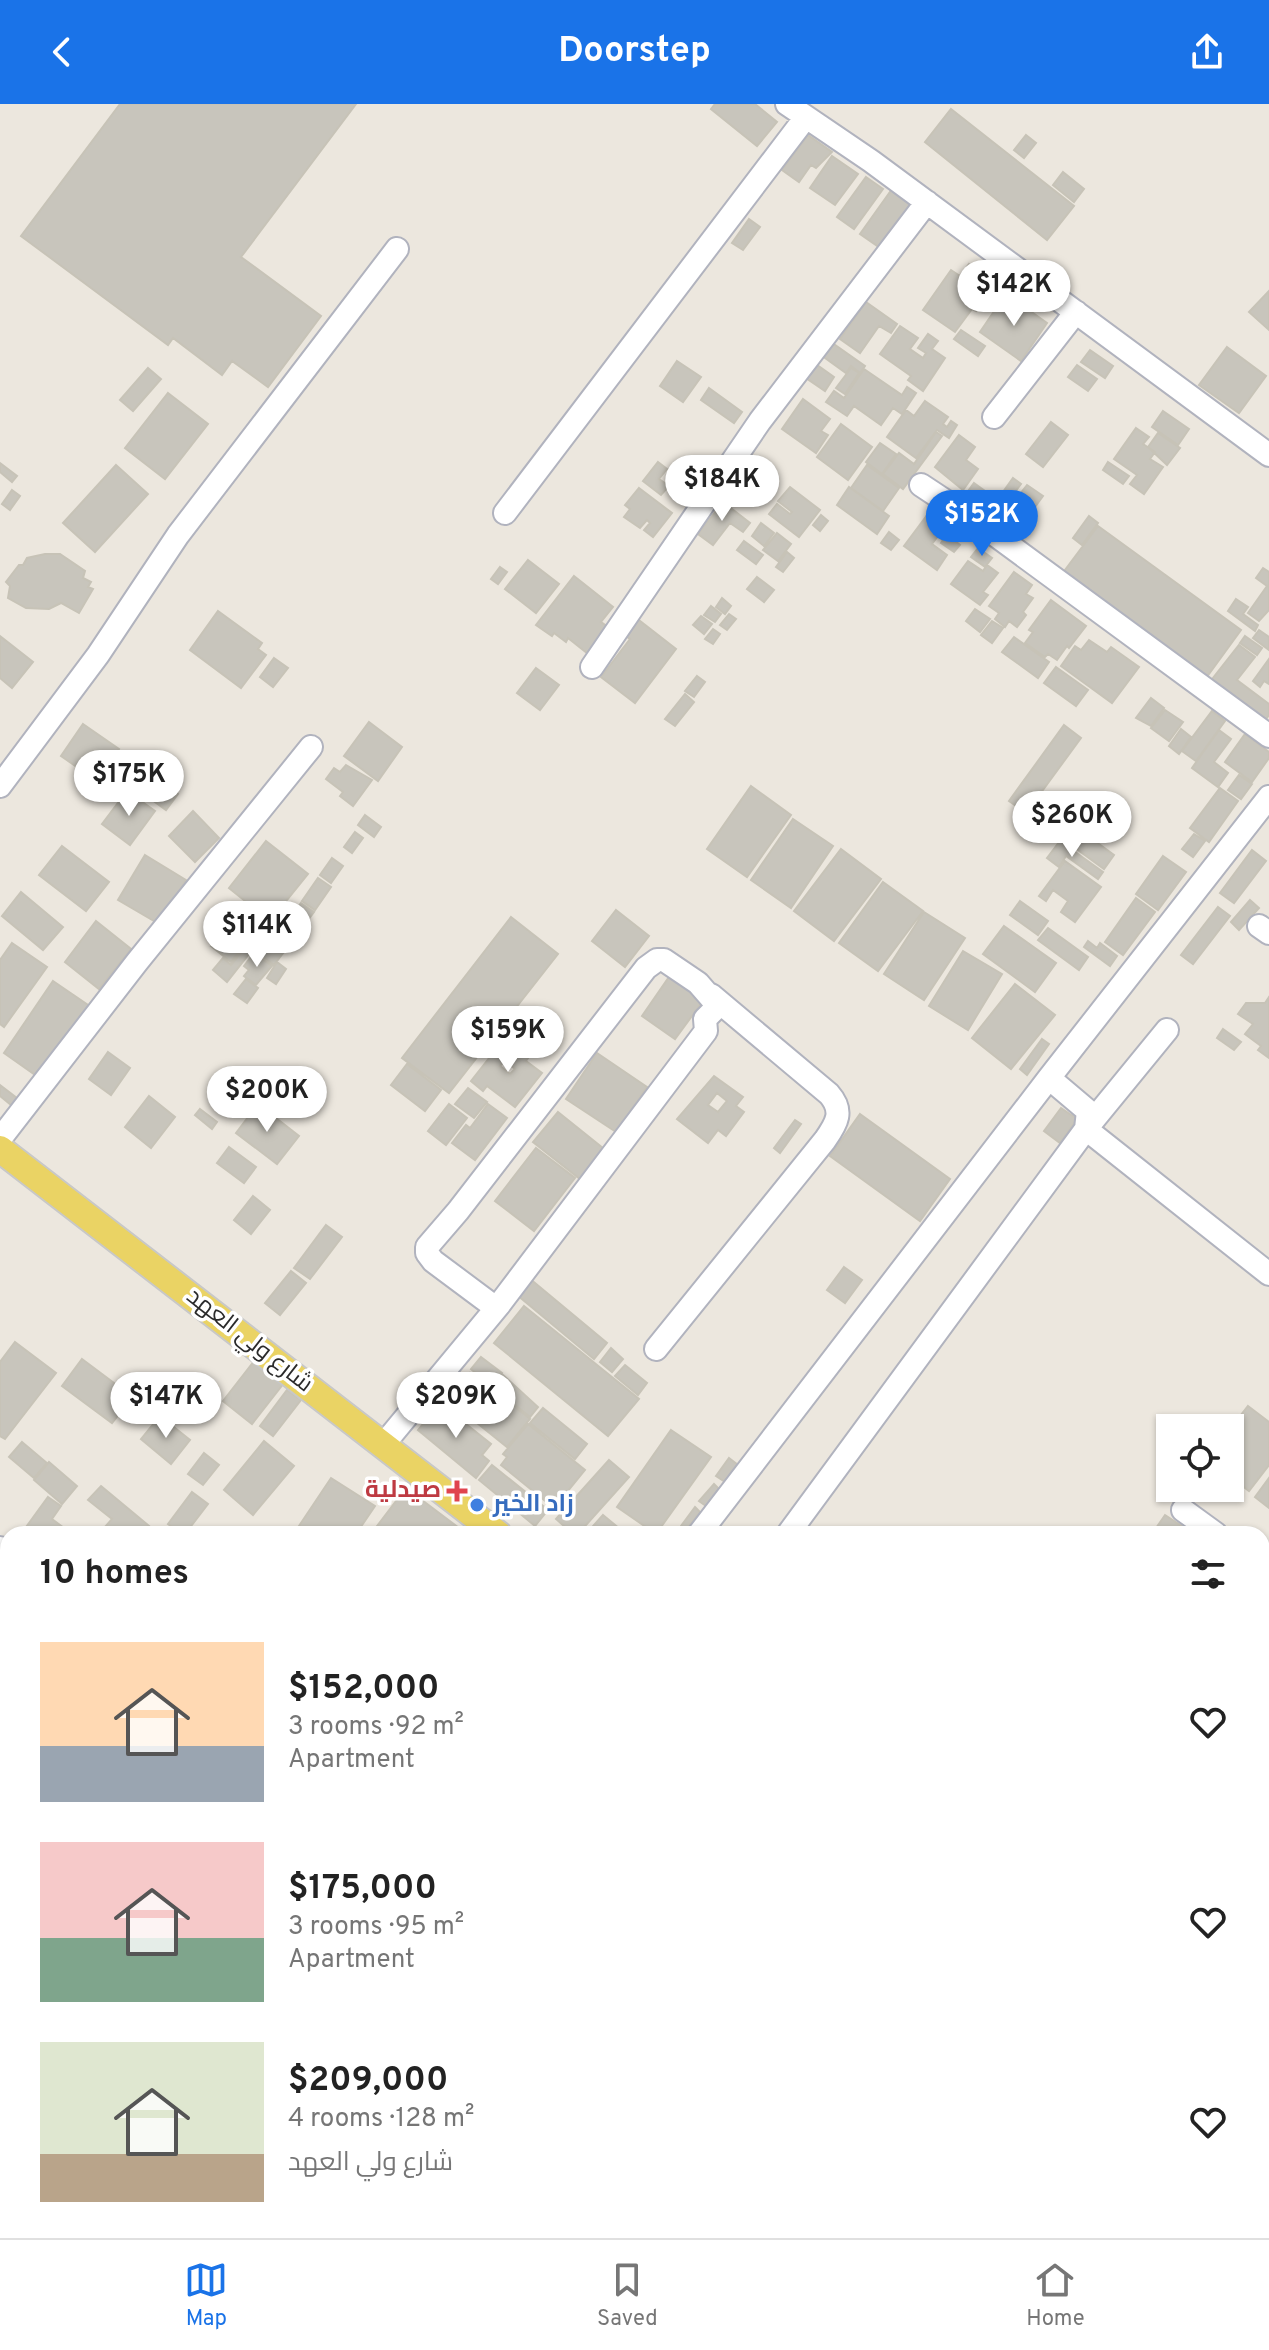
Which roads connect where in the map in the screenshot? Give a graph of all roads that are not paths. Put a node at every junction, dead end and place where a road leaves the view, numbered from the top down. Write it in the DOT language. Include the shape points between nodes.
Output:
graph roads {
  1 [pos="787,104"];
  2 [pos="806,117"];
  3 [pos="927,202"];
  4 [pos="397,249"];
  5 [pos="1076,312"];
  6 [pos="994,417"];
  7 [pos="1269,455"];
  8 [pos="921,485"];
  9 [pos="505,513"];
  10 [pos="592,667"];
  11 [pos="1269,736"];
  12 [pos="311,747"];
  13 [pos="0,786"];
  14 [pos="1269,797"];
  15 [pos="698,983"];
  16 [pos="1167,1030"];
  17 [pos="1049,1078"];
  18 [pos="1086,1129"];
  19 [pos="0,1139"];
  20 [pos="0,1149"];
  21 [pos="1269,1274"];
  22 [pos="496,1308"];
  23 [pos="656,1349"];
  24 [pos="383,1445"];
  25 [pos="1183,1510"];
  26 [pos="488,1526"];
  27 [pos="705,1526"];
  28 [pos="794,1526"];
  29 [pos="1205,1526"];
  1 -- 2 [label="street"];
  2 -- 3 [label="street"];
  2 -- 9 [label="street"];
  3 -- 5 [label="street"];
  3 -- 10 [label="street" via="760,421"];
  4 -- 13 [label="street" via="178,535 98,655"];
  5 -- 6 [label="street"];
  5 -- 7 [label="street"];
  8 -- 11 [label="street"];
  12 -- 19 [label="street"];
  14 -- 17 [label="street"];
  15 -- 22 [label="street" via="718,1006 705,1019 706,1031"];
  15 -- 22 [label="street" via="664,960 646,968 427,1247 433,1261"];
  15 -- 23 [label="street" via="829,1094 838,1104 838,1114 825,1140"];
  16 -- 18 [label="street"];
  17 -- 18 [label="street" via="1088,1111"];
  17 -- 27 [label="street"];
  18 -- 21 [label="street"];
  18 -- 28 [label="street"];
  20 -- 24 [label="main road, شارع ولي العهد"];
  22 -- 24 [label="street"];
  24 -- 26 [label="main road, شارع ولي العهد"];
  25 -- 29 [label="street"];
}
